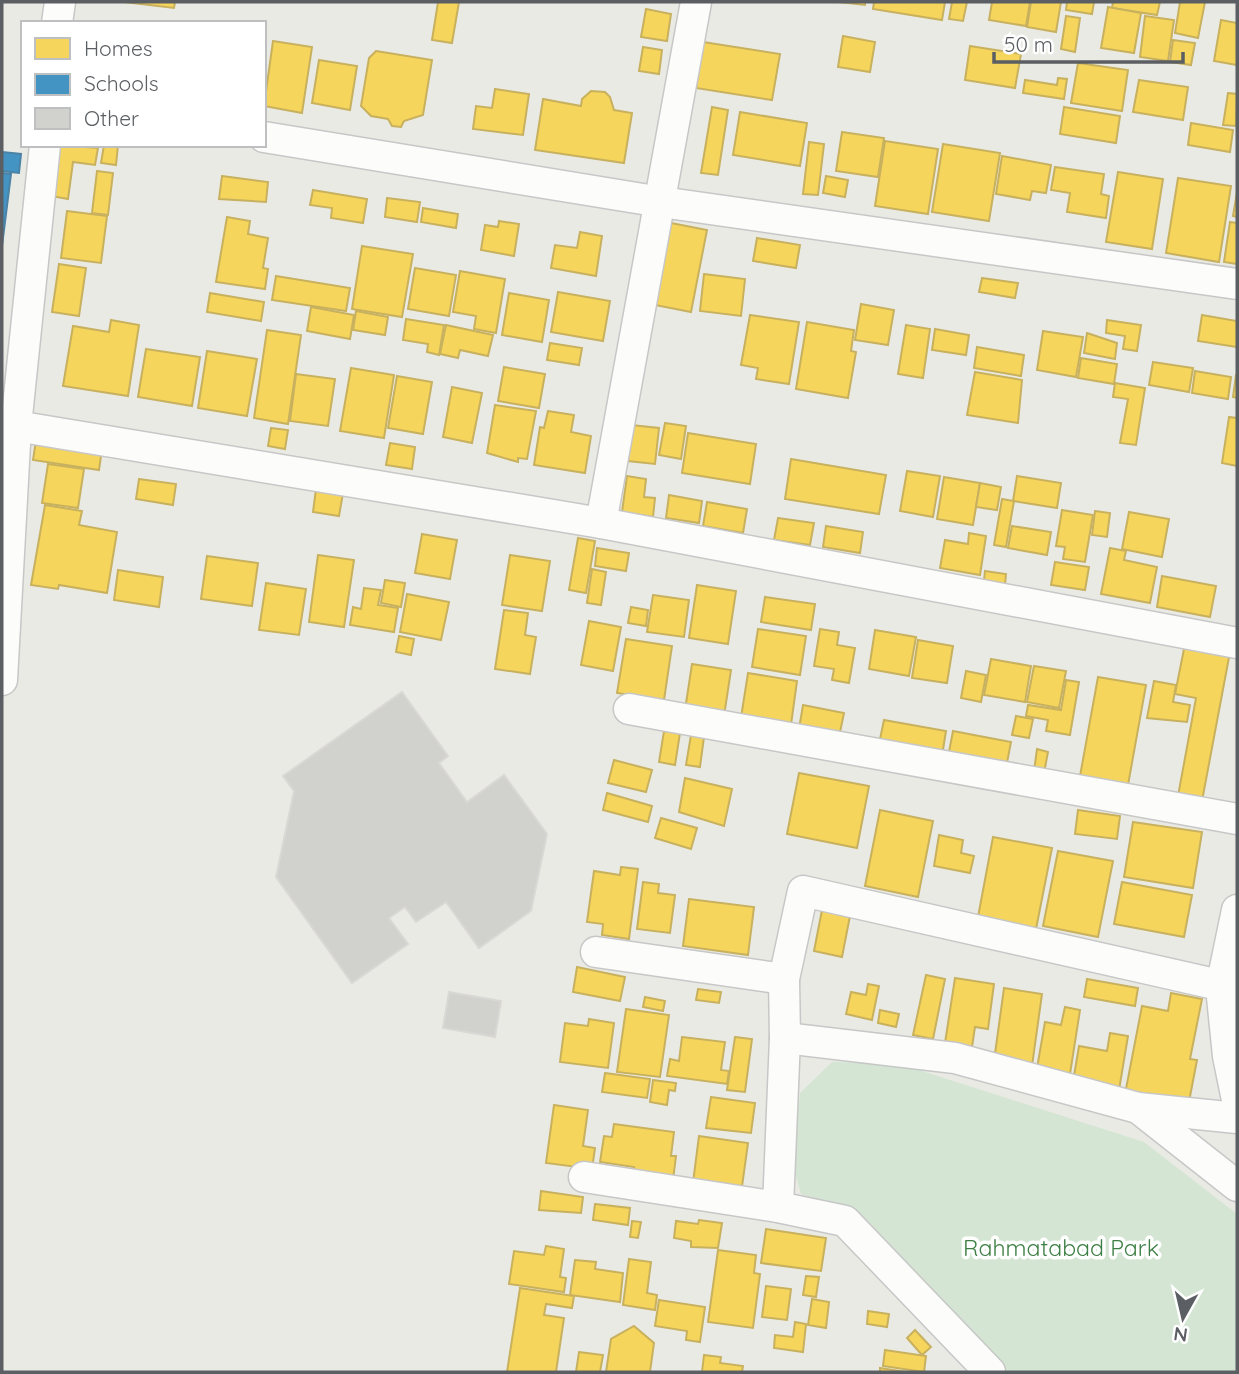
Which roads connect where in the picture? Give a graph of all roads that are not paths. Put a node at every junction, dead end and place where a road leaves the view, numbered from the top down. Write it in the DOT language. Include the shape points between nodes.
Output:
graph roads {
  1 [pos="60,2"];
  2 [pos="696,2"];
  3 [pos="57,21"];
  4 [pos="266,137"];
  5 [pos="44,147"];
  6 [pos="661,202"];
  7 [pos="1237,284"];
  8 [pos="16,426"];
  9 [pos="601,523"];
  10 [pos="5,547"];
  11 [pos="1237,643"];
  12 [pos="2,680"];
  13 [pos="629,709"];
  14 [pos="1237,819"];
  15 [pos="1237,910"];
  16 [pos="596,952"];
  17 [pos="784,979"];
  18 [pos="1229,988"];
  19 [pos="785,1038"];
  20 [pos="1237,1100"];
  21 [pos="1138,1108"];
  22 [pos="1237,1118"];
  23 [pos="584,1177"];
  24 [pos="1237,1186"];
  25 [pos="778,1207"];
  26 [pos="990,1372"];
  1 -- 3 [label="street"];
  2 -- 6 [label="street"];
  4 -- 6 [label="street"];
  5 -- 8 [label="street"];
  6 -- 7 [label="street"];
  6 -- 9 [label="street"];
  8 -- 9 [label="street"];
  8 -- 10 [label="street"];
  9 -- 11 [label="street"];
  10 -- 12 [label="street"];
  13 -- 14 [label="street"];
  15 -- 18 [label="street"];
  16 -- 17 [label="street"];
  17 -- 18 [label="street" via="803,891"];
  17 -- 19 [label="street"];
  18 -- 20 [label="street" via="1228,1055"];
  19 -- 21 [label="street" via="955,1058"];
  19 -- 25 [label="street"];
  21 -- 22 [label="street"];
  21 -- 24 [label="street"];
  23 -- 25 [label="street"];
  25 -- 26 [label="street" via="845,1221"];
}
